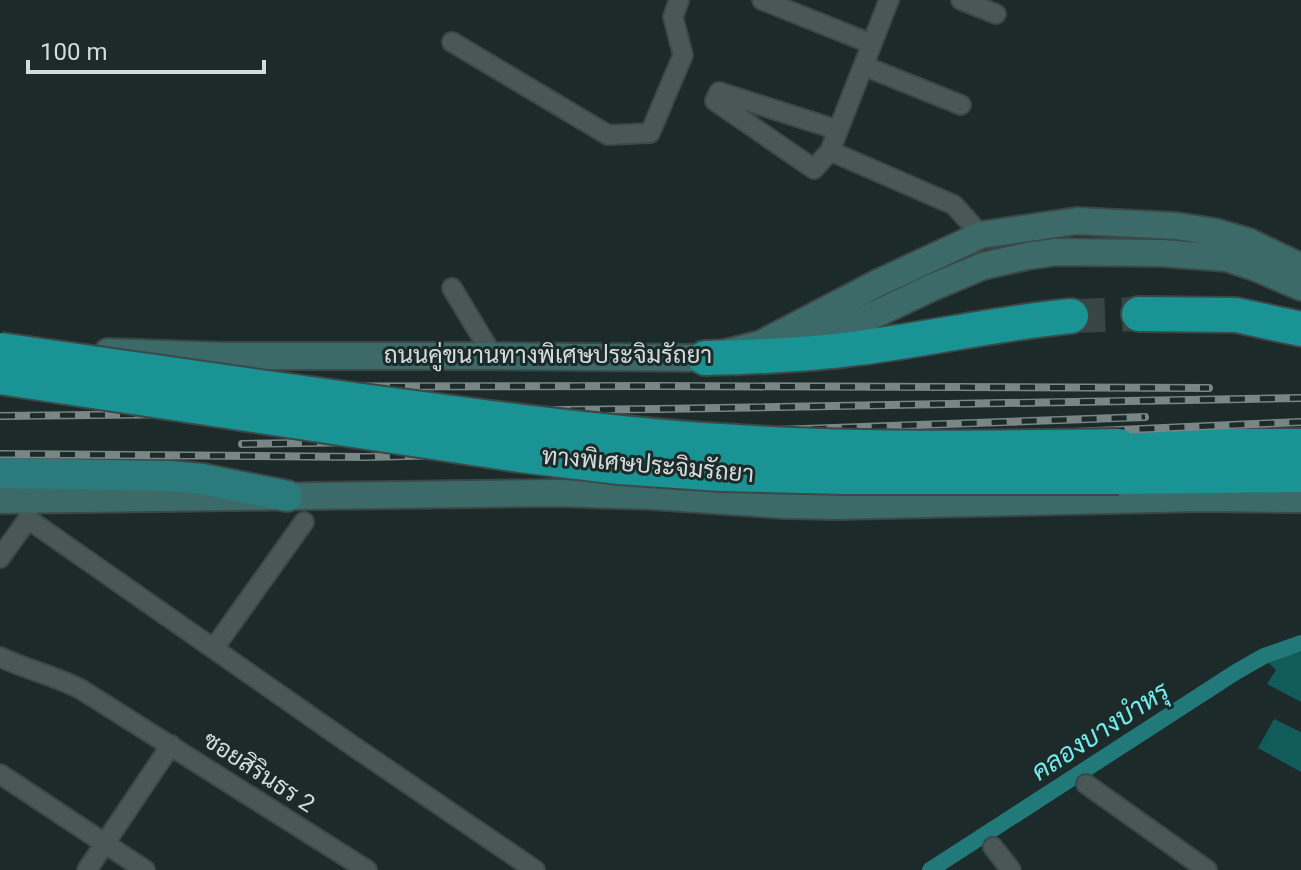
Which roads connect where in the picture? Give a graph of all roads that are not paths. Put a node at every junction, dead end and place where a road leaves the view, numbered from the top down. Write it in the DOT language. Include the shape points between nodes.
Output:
graph roads {
  1 [pos="679,0"];
  2 [pos="762,0"];
  3 [pos="889,0"];
  4 [pos="961,0"];
  5 [pos="996,14"];
  6 [pos="452,42"];
  7 [pos="872,44"];
  8 [pos="864,66"];
  9 [pos="961,105"];
  10 [pos="838,130"];
  11 [pos="830,151"];
  12 [pos="981,235"];
  13 [pos="1301,267"];
  14 [pos="1301,287"];
  15 [pos="452,288"];
  16 [pos="1139,314"];
  17 [pos="1071,316"];
  18 [pos="1301,329"];
  19 [pos="761,344"];
  20 [pos="0,349"];
  21 [pos="493,356"];
  22 [pos="705,358"];
  23 [pos="0,377"];
  24 [pos="1301,446"];
  25 [pos="0,473"];
  26 [pos="1301,475"];
  27 [pos="1301,484"];
  28 [pos="287,496"];
  29 [pos="652,496"];
  30 [pos="1301,499"];
  31 [pos="0,500"];
  32 [pos="28,509"];
  33 [pos="304,522"];
  34 [pos="0,558"];
  35 [pos="214,648"];
  36 [pos="0,657"];
  37 [pos="171,745"];
  38 [pos="0,774"];
  39 [pos="1086,784"];
  40 [pos="105,844"];
  41 [pos="993,847"];
  42 [pos="1204,869"];
  43 [pos="87,870"];
  44 [pos="145,870"];
  45 [pos="367,870"];
  46 [pos="535,870"];
  47 [pos="1011,870"];
  1 -- 6 [label="street" via="673,17 683,55 650,133 608,135"];
  2 -- 7 [label="street"];
  3 -- 7 [label="street"];
  4 -- 5 [label="street"];
  7 -- 8 [label="street"];
  8 -- 9 [label="street"];
  8 -- 10 [label="street"];
  10 -- 11 [label="street"];
  10 -- 11 [label="street" via="719,92 715,101 814,169"];
  11 -- 12 [label="street" via="954,205"];
  12 -- 13 [label="main road, ถนนคู่ขนานทางพิเศษประจิมรัถยา" via="1077,221 1176,226 1249,242"];
  12 -- 19 [label="main road, ถนนคู่ขนานทางพิเศษประจิมรัถยา"];
  14 -- 19 [label="main road" via="1227,258 1056,252 983,266 857,323"];
  15 -- 21 [label="street"];
  16 -- 18 [label="highway" via="1236,315"];
  17 -- 22 [label="highway" via="798,355"];
  19 -- 22 [label="main road, ถนนคู่ขนานทางพิเศษประจิมรัถยา"];
  20 -- 21 [label="main road, ถนนคู่ขนานทางพิเศษประจิมรัถยา"];
  20 -- 24 [label="highway, ทางพิเศษประจิมรัถยา, bridge" via="499,419 720,441 967,448"];
  21 -- 22 [label="main road, ถนนคู่ขนานทางพิเศษประจิมรัถยา"];
  23 -- 26 [label="highway, ทางพิเศษประจิมรัถยา, bridge" via="619,467 858,477"];
  25 -- 28 [label="main road" via="169,476"];
  27 -- 29 [label="main road" via="824,485"];
  28 -- 29 [label="main road"];
  28 -- 32 [label="main road"];
  29 -- 30 [label="main road" via="836,506"];
  31 -- 32 [label="main road"];
  32 -- 34 [label="street"];
  32 -- 35 [label="street"];
  33 -- 35 [label="street"];
  35 -- 46 [label="street"];
  36 -- 37 [label="street" via="61,679"];
  37 -- 40 [label="street, ซอยสิรินธร 2"];
  37 -- 45 [label="street, ซอยสิรินธร 2"];
  38 -- 40 [label="street"];
  39 -- 42 [label="street"];
  40 -- 43 [label="street, ซอยสิรินธร 2"];
  40 -- 44 [label="street"];
  41 -- 47 [label="street"];
}
